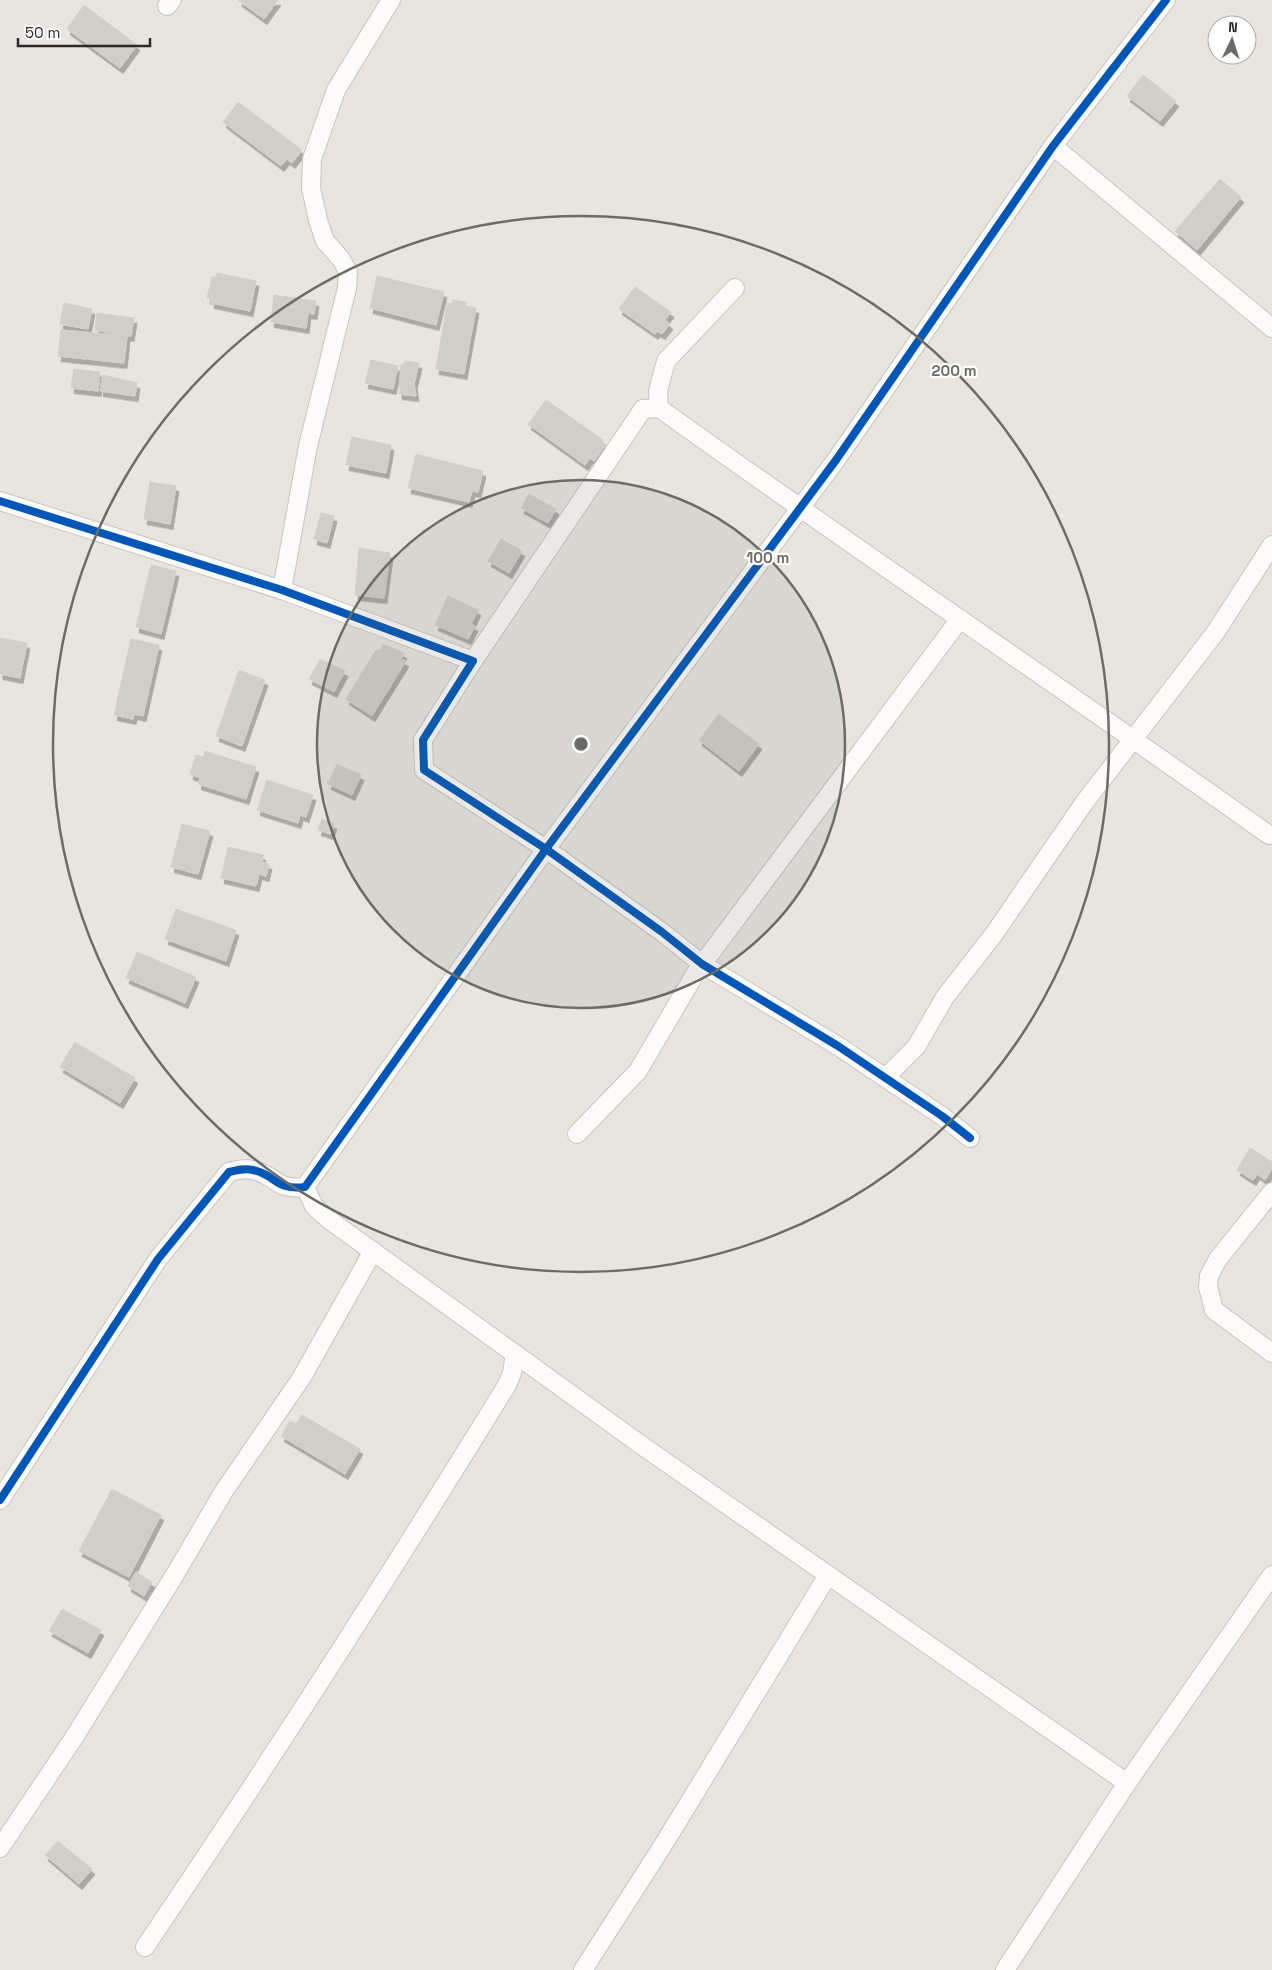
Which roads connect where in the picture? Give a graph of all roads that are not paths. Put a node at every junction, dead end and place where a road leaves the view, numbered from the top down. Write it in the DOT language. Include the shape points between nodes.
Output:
graph roads {
  1 [pos="391,0"];
  2 [pos="1166,0"];
  3 [pos="1053,146"];
  4 [pos="735,288"];
  5 [pos="1272,328"];
  6 [pos="659,408"];
  7 [pos="0,501"];
  8 [pos="799,509"];
  9 [pos="1272,545"];
  10 [pos="282,590"];
  11 [pos="960,619"];
  12 [pos="473,661"];
  13 [pos="1135,739"];
  14 [pos="1269,835"];
  15 [pos="546,849"];
  16 [pos="702,964"];
  17 [pos="886,1077"];
  18 [pos="577,1134"];
  19 [pos="970,1138"];
  20 [pos="305,1187"];
  21 [pos="1272,1192"];
  22 [pos="373,1251"];
  23 [pos="1272,1353"];
  24 [pos="515,1354"];
  25 [pos="0,1500"];
  26 [pos="828,1575"];
  27 [pos="1272,1575"];
  28 [pos="1127,1783"];
  29 [pos="0,1848"];
  30 [pos="145,1947"];
  31 [pos="583,1970"];
  32 [pos="1005,1970"];
  1 -- 10 [label="street" via="336,90 312,159 311,188 318,220 325,241 348,272 348,280 308,446"];
  2 -- 3 [label="street"];
  3 -- 5 [label="street"];
  3 -- 8 [label="street" via="842,452"];
  4 -- 6 [label="street" via="666,361 658,391"];
  6 -- 8 [label="street"];
  6 -- 12 [label="street" via="643,409"];
  7 -- 10 [label="street"];
  8 -- 11 [label="street"];
  8 -- 15 [label="street"];
  9 -- 13 [label="street" via="1215,633"];
  10 -- 12 [label="street"];
  11 -- 13 [label="street"];
  11 -- 16 [label="street"];
  12 -- 15 [label="street" via="423,740 424,770"];
  13 -- 14 [label="street"];
  13 -- 17 [label="street" via="1084,803 994,934 945,997 916,1047"];
  15 -- 16 [label="street"];
  15 -- 20 [label="street"];
  16 -- 17 [label="street"];
  16 -- 18 [label="street" via="638,1071"];
  17 -- 19 [label="street"];
  20 -- 22 [label="street" via="314,1206"];
  20 -- 25 [label="street" via="292,1189 281,1186 253,1170 229,1172 158,1258"];
  21 -- 23 [label="street" via="1218,1259 1209,1276 1208,1287 1214,1310"];
  22 -- 24 [label="street"];
  22 -- 29 [label="street" via="302,1378 224,1492 75,1736"];
  24 -- 26 [label="street"];
  24 -- 30 [label="street" via="507,1385 439,1496 244,1800"];
  26 -- 28 [label="street"];
  26 -- 31 [label="street"];
  27 -- 28 [label="street"];
  28 -- 32 [label="street"];
}
